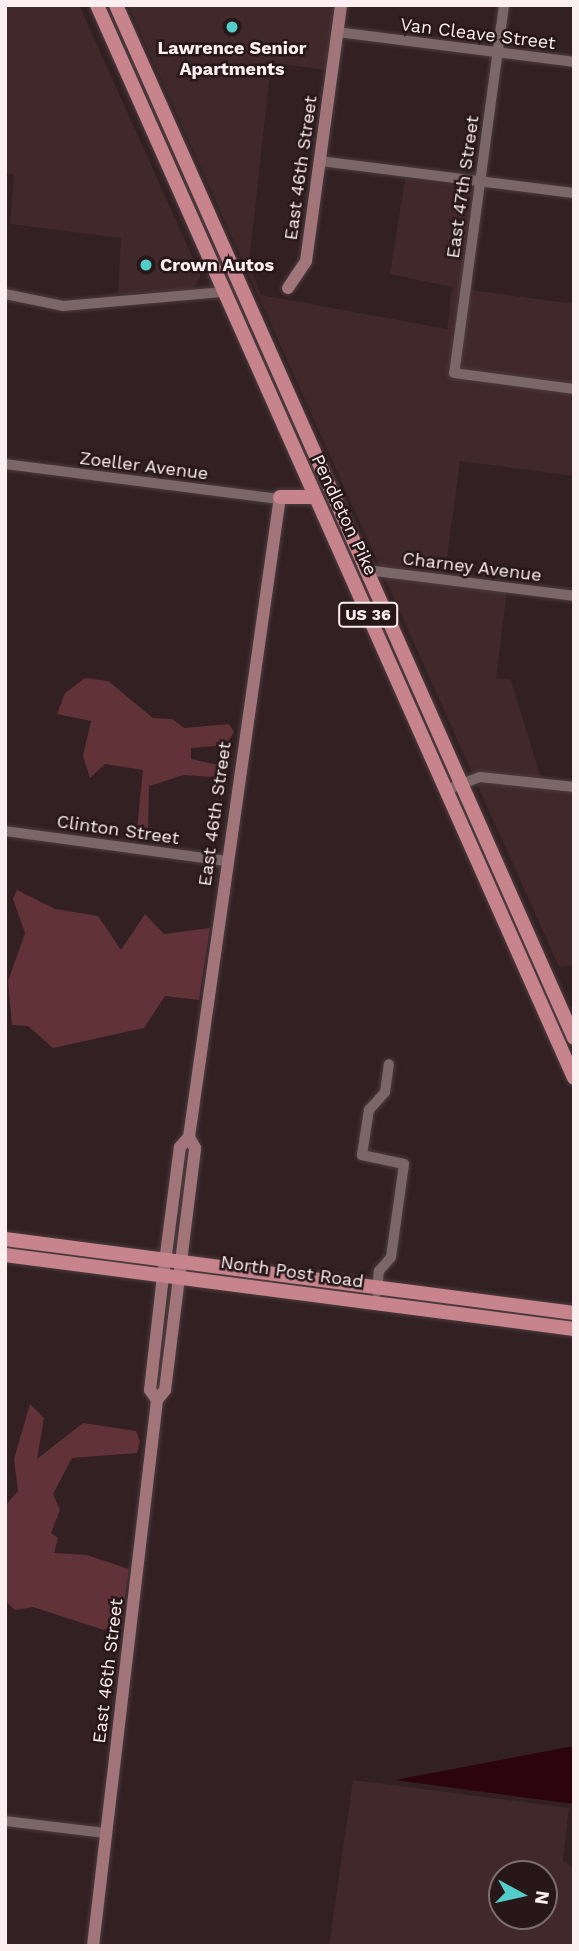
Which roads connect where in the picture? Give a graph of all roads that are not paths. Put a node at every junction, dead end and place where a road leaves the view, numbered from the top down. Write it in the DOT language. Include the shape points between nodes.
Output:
graph roads {
  1 [pos="97,5"];
  2 [pos="116,5"];
  3 [pos="341,5"];
  4 [pos="504,5"];
  5 [pos="337,32"];
  6 [pos="498,51"];
  7 [pos="574,62"];
  8 [pos="320,161"];
  9 [pos="480,181"];
  10 [pos="574,192"];
  11 [pos="288,288"];
  12 [pos="224,292"];
  13 [pos="5,294"];
  14 [pos="574,389"];
  15 [pos="5,464"];
  16 [pos="301,469"];
  17 [pos="315,497"];
  18 [pos="279,498"];
  19 [pos="366,570"];
  20 [pos="574,596"];
  21 [pos="461,783"];
  22 [pos="574,788"];
  23 [pos="446,790"];
  24 [pos="5,831"];
  25 [pos="227,861"];
  26 [pos="570,1021"];
  27 [pos="574,1038"];
  28 [pos="389,1064"];
  29 [pos="574,1078"];
  30 [pos="190,1138"];
  31 [pos="5,1239"];
  32 [pos="5,1255"];
  33 [pos="165,1259"];
  34 [pos="181,1261"];
  35 [pos="163,1275"];
  36 [pos="179,1277"];
  37 [pos="377,1287"];
  38 [pos="377,1303"];
  39 [pos="574,1313"];
  40 [pos="574,1329"];
  41 [pos="156,1400"];
  42 [pos="5,1821"];
  43 [pos="106,1833"];
  44 [pos="93,1946"];
  1 -- 12 [label="main road, Pendleton Pike / US 36"];
  2 -- 19 [label="main road, Pendleton Pike / US 36"];
  3 -- 5 [label="street, East 46th Street"];
  4 -- 6 [label="street, East 47th Street"];
  5 -- 6 [label="street, Van Cleave Street"];
  5 -- 8 [label="street, East 46th Street"];
  6 -- 7 [label="street, Van Cleave Street"];
  6 -- 9 [label="street, East 47th Street"];
  8 -- 9 [label="street"];
  8 -- 11 [label="street, East 46th Street" via="306,261"];
  9 -- 10 [label="street"];
  9 -- 14 [label="street, East 47th Street" via="454,373"];
  12 -- 13 [label="street" via="63,306"];
  12 -- 16 [label="main road, Pendleton Pike / US 36"];
  15 -- 18 [label="street, Zoeller Avenue"];
  16 -- 17 [label="main road, Pendleton Pike / US 36"];
  16 -- 18 [label="main road"];
  17 -- 18 [label="main road"];
  17 -- 23 [label="main road, Pendleton Pike / US 36"];
  18 -- 25 [label="street, East 46th Street"];
  19 -- 20 [label="street, Charney Avenue"];
  19 -- 21 [label="main road, Pendleton Pike / US 36"];
  21 -- 22 [label="street" via="480,776"];
  21 -- 23 [label="street"];
  21 -- 26 [label="main road, Pendleton Pike / US 36"];
  23 -- 29 [label="main road, Pendleton Pike / US 36"];
  24 -- 25 [label="street, Clinton Street"];
  25 -- 30 [label="street, East 46th Street"];
  26 -- 27 [label="main road, Pendleton Pike / US 36"];
  28 -- 37 [label="street" via="385,1092 369,1110 362,1155 404,1164 391,1257 383,1263"];
  30 -- 33 [label="street, East 46th Street" via="180,1147"];
  30 -- 34 [label="street, East 46th Street" via="195,1148"];
  31 -- 33 [label="main road, North Post Road"];
  32 -- 35 [label="main road, North Post Road"];
  33 -- 34 [label="main road, North Post Road"];
  33 -- 35 [label="street, East 46th Street"];
  34 -- 36 [label="street, East 46th Street"];
  34 -- 37 [label="main road, North Post Road"];
  35 -- 36 [label="main road, North Post Road"];
  35 -- 41 [label="street, East 46th Street" via="150,1390"];
  36 -- 38 [label="main road, North Post Road"];
  36 -- 41 [label="street, East 46th Street" via="165,1390"];
  37 -- 38 [label="street"];
  37 -- 39 [label="main road, North Post Road"];
  38 -- 40 [label="main road, North Post Road"];
  41 -- 43 [label="street, East 46th Street"];
  42 -- 43 [label="street"];
  43 -- 44 [label="street, East 46th Street"];
}
